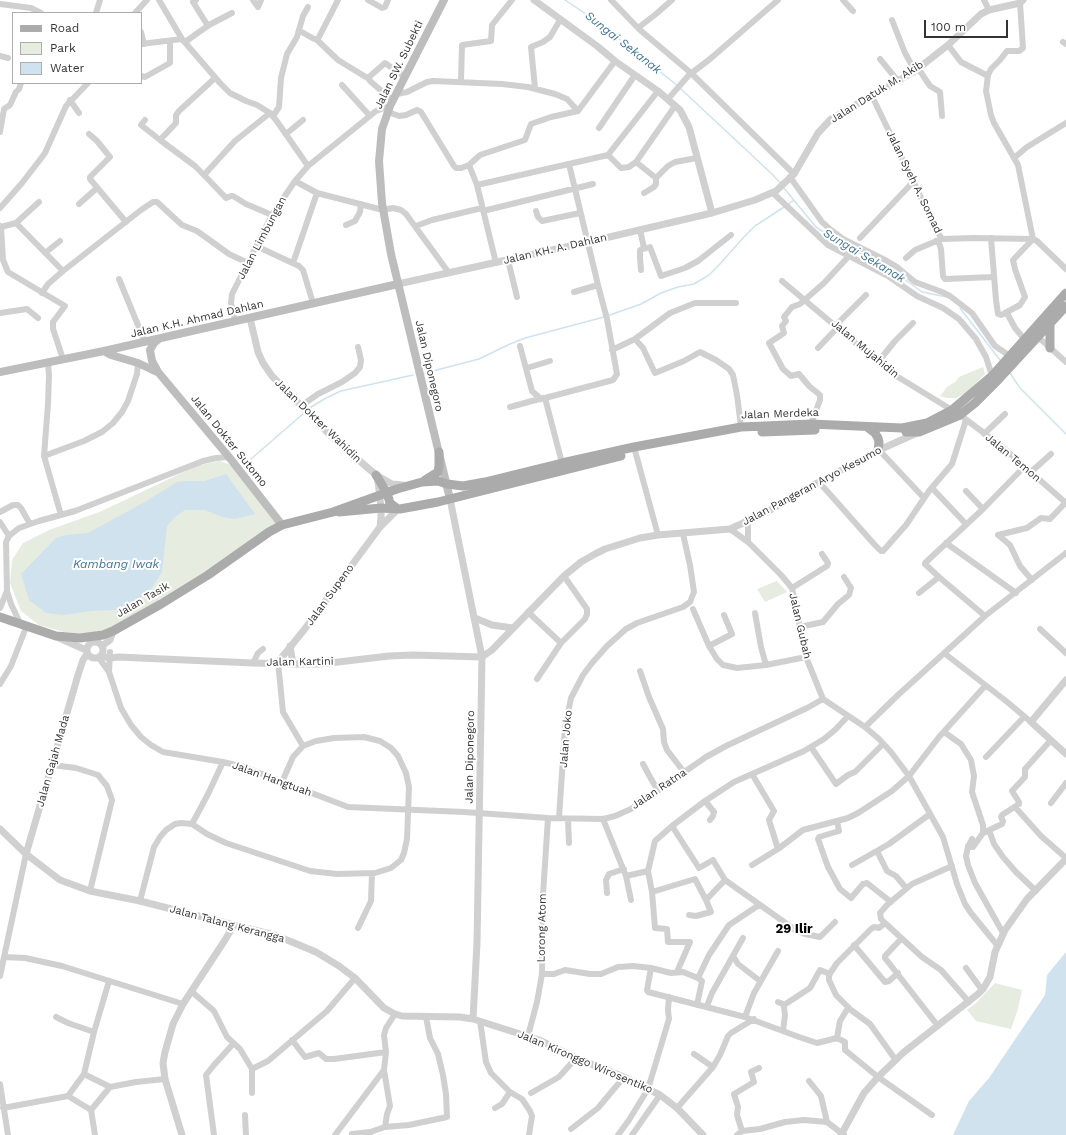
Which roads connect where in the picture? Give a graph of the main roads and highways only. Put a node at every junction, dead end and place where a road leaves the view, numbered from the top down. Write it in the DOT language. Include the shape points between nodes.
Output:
graph roads {
  1 [pos="444,0"];
  2 [pos="398,284"];
  3 [pos="1066,293"];
  4 [pos="1066,306"];
  5 [pos="1050,323"];
  6 [pos="160,338"];
  7 [pos="1050,348"];
  8 [pos="104,351"];
  9 [pos="1010,360"];
  10 [pos="0,372"];
  11 [pos="158,372"];
  12 [pos="995,376"];
  13 [pos="867,427"];
  14 [pos="875,433"];
  15 [pos="635,449"];
  16 [pos="878,451"];
  17 [pos="439,452"];
  18 [pos="376,475"];
  19 [pos="422,482"];
  20 [pos="447,484"];
  21 [pos="384,494"];
  22 [pos="450,499"];
  23 [pos="398,509"];
  24 [pos="333,512"];
  25 [pos="282,525"];
  26 [pos="0,616"];
  1 -- 2 [label="main road, Jalan SW. Subekti" via="392,103 382,129 380,188"];
  2 -- 6 [label="main road, Jalan K.H. Ahmad Dahlan"];
  2 -- 17 [label="main road, Jalan Diponegoro"];
  3 -- 9 [label="main road, Jalan Merdeka"];
  4 -- 5 [label="main road, Jalan Merdeka"];
  5 -- 7 [label="main road"];
  5 -- 9 [label="main road, Jalan Merdeka" via="1038,337"];
  6 -- 8 [label="main road, Jalan K.H. Ahmad Dahlan"];
  6 -- 11 [label="main road" via="150,350"];
  8 -- 10 [label="main road, Jalan K.H. Ahmad Dahlan"];
  8 -- 11 [label="main road" via="138,362"];
  9 -- 12 [label="main road, Jalan Merdeka"];
  11 -- 25 [label="main road, Jalan Dokter Sutomo"];
  12 -- 13 [label="main road, Jalan Merdeka" via="952,410 928,423 902,428"];
  12 -- 14 [label="main road, Jalan Merdeka" via="963,417 919,432"];
  13 -- 14 [label="main road"];
  13 -- 15 [label="main road, Jalan Merdeka" via="811,424 741,427"];
  14 -- 15 [label="main road, Jalan Merdeka" via="816,430 742,433"];
  14 -- 16 [label="main road" via="879,442"];
  15 -- 20 [label="main road, Jalan Merdeka" via="562,463 485,482 463,486"];
  15 -- 22 [label="main road, Jalan Merdeka"];
  17 -- 19 [label="main road" via="438,472"];
  17 -- 20 [label="main road, Jalan Diponegoro"];
  18 -- 21 [label="main road"];
  19 -- 20 [label="main road, Jalan Merdeka" via="438,481"];
  19 -- 21 [label="main road"];
  20 -- 22 [label="main road, Jalan Diponegoro"];
  21 -- 23 [label="main road" via="390,504"];
  21 -- 24 [label="main road"];
  22 -- 23 [label="main road, Jalan Merdeka"];
  23 -- 24 [label="main road, Jalan Merdeka"];
  24 -- 25 [label="main road, Jalan Tasik"];
  25 -- 26 [label="main road, Jalan Tasik" via="208,575 113,631 92,637 56,636"];
}
